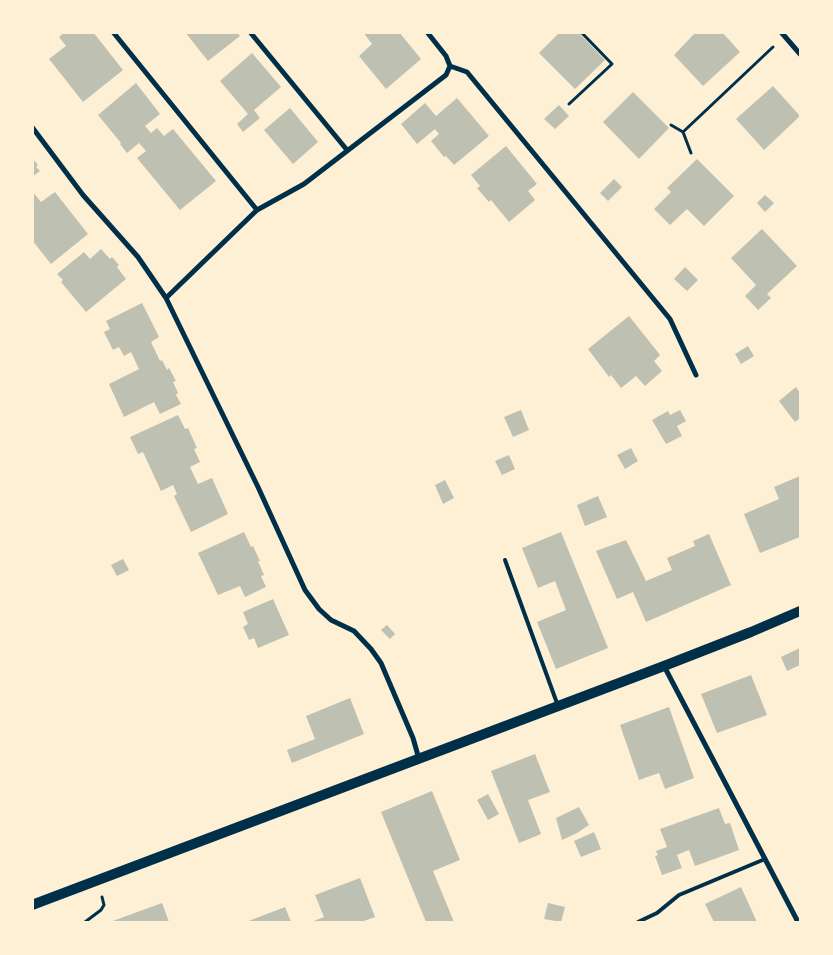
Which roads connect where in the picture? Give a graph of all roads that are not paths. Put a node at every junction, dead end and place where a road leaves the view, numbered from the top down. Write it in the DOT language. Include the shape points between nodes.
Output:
graph roads {
  1 [pos="113,32"];
  2 [pos="250,32"];
  3 [pos="427,32"];
  4 [pos="783,34"];
  5 [pos="800,54"];
  6 [pos="450,66"];
  7 [pos="32,127"];
  8 [pos="347,150"];
  9 [pos="257,210"];
  10 [pos="166,298"];
  11 [pos="696,375"];
  12 [pos="505,560"];
  13 [pos="800,610"];
  14 [pos="664,666"];
  15 [pos="558,706"];
  16 [pos="419,759"];
  17 [pos="765,859"];
  18 [pos="32,905"];
  19 [pos="638,922"];
  20 [pos="798,922"];
  1 -- 9 [label="street"];
  2 -- 8 [label="street"];
  3 -- 6 [label="street"];
  4 -- 5 [label="street"];
  6 -- 8 [label="street" via="446,75"];
  6 -- 11 [label="street" via="467,72 670,319"];
  7 -- 10 [label="street" via="83,194 138,257"];
  8 -- 9 [label="street" via="304,184"];
  9 -- 10 [label="street"];
  10 -- 16 [label="street" via="304,590 331,620 354,631 381,663"];
  12 -- 15 [label="lane"];
  13 -- 14 [label="main road"];
  14 -- 15 [label="main road"];
  14 -- 17 [label="street"];
  15 -- 16 [label="main road"];
  16 -- 18 [label="main road"];
  17 -- 19 [label="lane" via="679,895 657,913"];
  17 -- 20 [label="street"];
}
